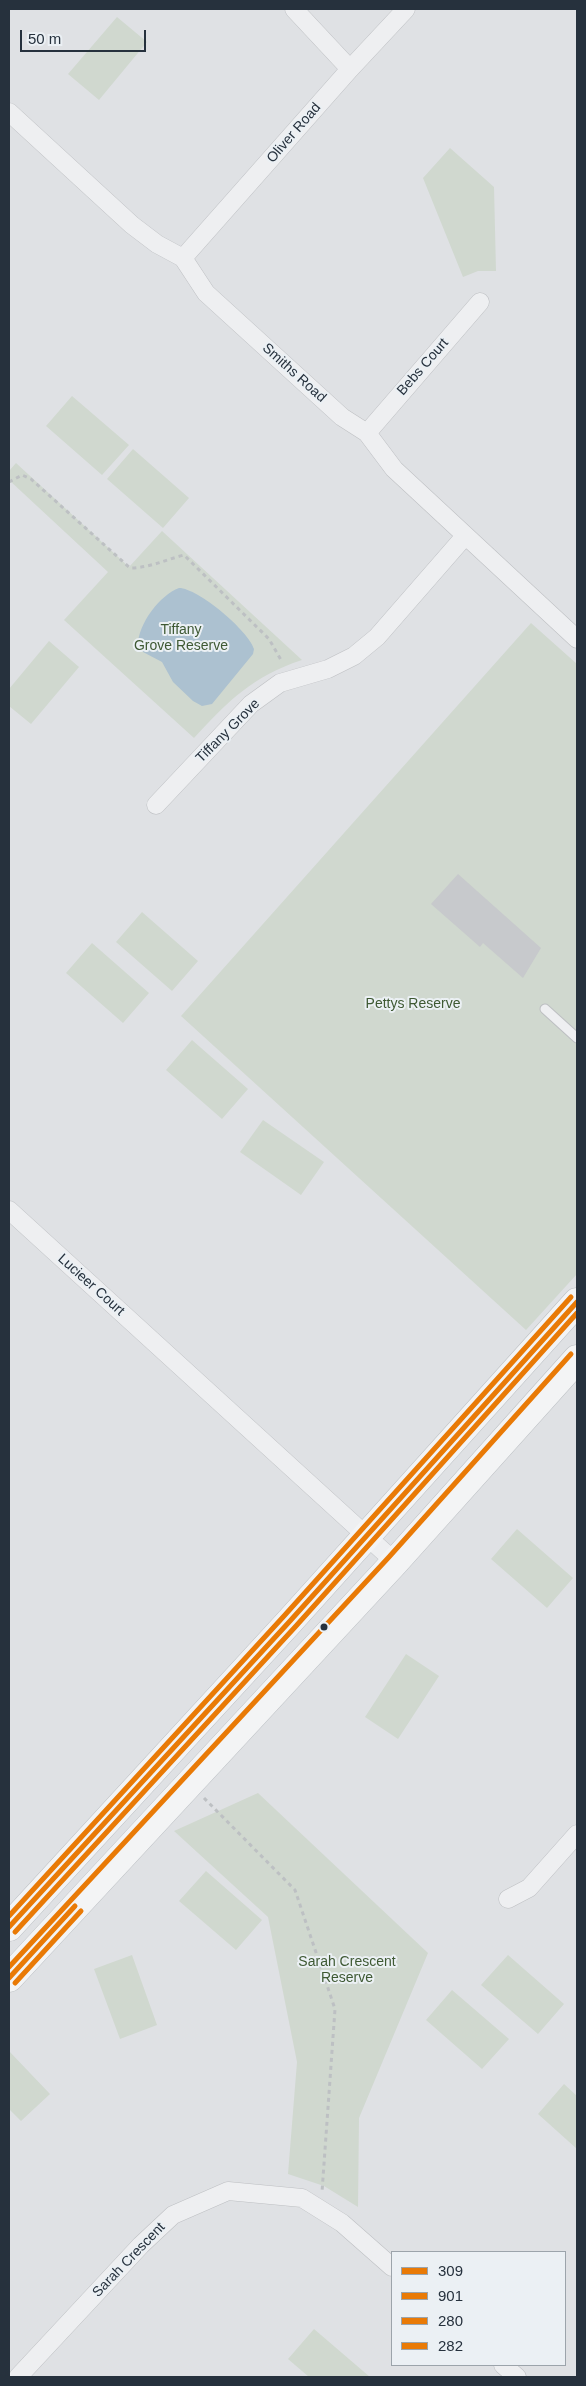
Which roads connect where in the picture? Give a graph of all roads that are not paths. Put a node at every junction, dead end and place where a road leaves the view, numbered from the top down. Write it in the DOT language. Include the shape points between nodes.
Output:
graph roads {
  1 [pos="294,9"];
  2 [pos="406,9"];
  3 [pos="350,69"];
  4 [pos="9,112"];
  5 [pos="182,258"];
  6 [pos="480,302"];
  7 [pos="366,433"];
  8 [pos="465,536"];
  9 [pos="577,639"];
  10 [pos="156,805"];
  11 [pos="545,1009"];
  12 [pos="577,1038"];
  13 [pos="9,1210"];
  14 [pos="577,1302"];
  15 [pos="577,1359"];
  16 [pos="366,1537"];
  17 [pos="395,1562"];
  18 [pos="577,1834"];
  19 [pos="508,1899"];
  20 [pos="9,1927"];
  21 [pos="9,1978"];
  22 [pos="391,2266"];
  23 [pos="504,2366"];
  24 [pos="18,2377"];
  25 [pos="517,2377"];
  1 -- 3 [label="street"];
  2 -- 3 [label="street, Oliver Road"];
  3 -- 5 [label="street, Oliver Road"];
  4 -- 5 [label="street, Smiths Road" via="132,225"];
  5 -- 7 [label="street, Smiths Road" via="206,293 342,417"];
  6 -- 7 [label="street, Bebs Court"];
  7 -- 8 [label="street, Smiths Road" via="394,469"];
  8 -- 9 [label="street, Smiths Road"];
  8 -- 10 [label="street, Tiffany Grove" via="377,637 354,656 328,669 280,683 251,704"];
  11 -- 12 [label="lane"];
  13 -- 16 [label="street, Lucieer Court"];
  14 -- 16 [label="main road"];
  15 -- 17 [label="main road"];
  16 -- 17 [label="street, Lucieer Court"];
  16 -- 20 [label="main road"];
  17 -- 21 [label="main road"];
  18 -- 19 [label="street" via="529,1888"];
  22 -- 24 [label="street, Sarah Crescent" via="342,2223 302,2198 228,2191 174,2215 141,2244"];
  23 -- 25 [label="street"];
}
